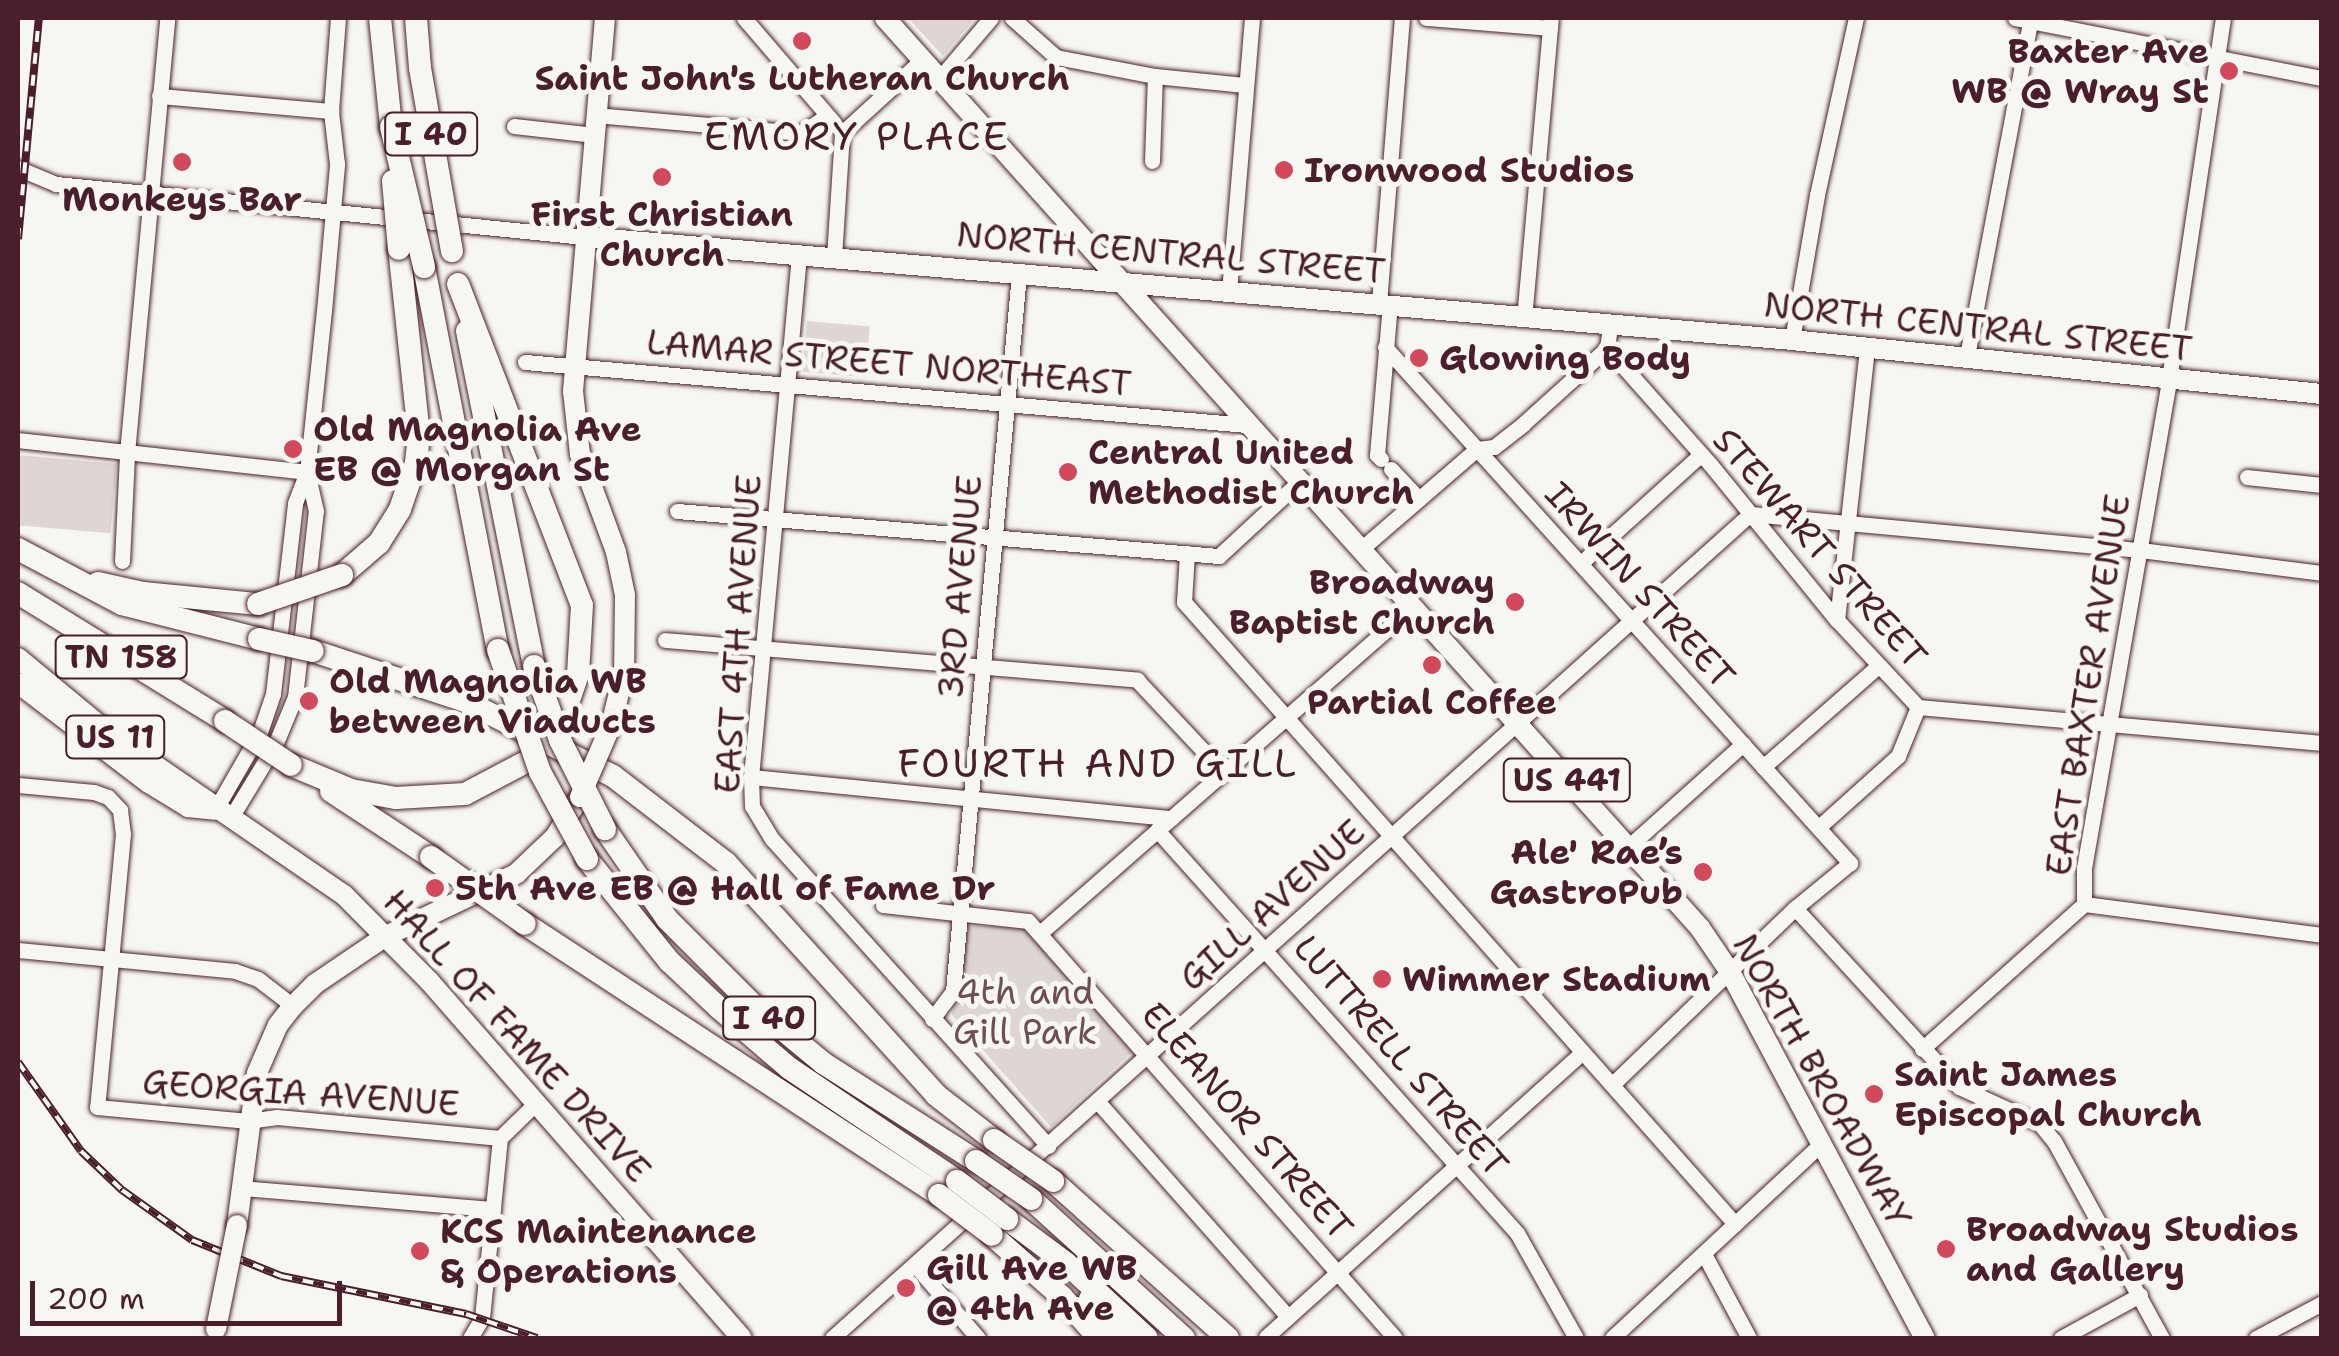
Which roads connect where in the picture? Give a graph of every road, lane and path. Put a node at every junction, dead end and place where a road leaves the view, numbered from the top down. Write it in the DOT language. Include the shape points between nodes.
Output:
graph roads {
  1 [pos="167,18"];
  2 [pos="338,18"];
  3 [pos="380,18"];
  4 [pos="416,18"];
  5 [pos="605,18"];
  6 [pos="744,18"];
  7 [pos="884,18"];
  8 [pos="991,18"];
  9 [pos="1012,18"];
  10 [pos="1252,18"];
  11 [pos="1402,18"];
  12 [pos="1426,18"];
  13 [pos="1856,18"];
  14 [pos="2025,18"];
  15 [pos="2120,18"];
  16 [pos="2224,18"];
  17 [pos="1550,23"];
  18 [pos="2116,37"];
  19 [pos="2218,58"];
  20 [pos="922,60"];
  21 [pos="1155,76"];
  22 [pos="2322,78"];
  23 [pos="939,79"];
  24 [pos="1246,85"];
  25 [pos="159,96"];
  26 [pos="331,111"];
  27 [pos="826,116"];
  28 [pos="595,125"];
  29 [pos="514,126"];
  30 [pos="390,127"];
  31 [pos="842,132"];
  32 [pos="1152,161"];
  33 [pos="18,168"];
  34 [pos="150,194"];
  35 [pos="333,212"];
  36 [pos="584,237"];
  37 [pos="799,255"];
  38 [pos="834,257"];
  39 [pos="1019,274"];
  40 [pos="1122,282"];
  41 [pos="458,284"];
  42 [pos="1229,292"];
  43 [pos="1384,304"];
  44 [pos="1524,320"];
  45 [pos="1610,326"];
  46 [pos="1792,340"];
  47 [pos="1386,348"];
  48 [pos="1607,348"];
  49 [pos="1868,350"];
  50 [pos="1967,356"];
  51 [pos="525,362"];
  52 [pos="573,364"];
  53 [pos="2169,379"];
  54 [pos="789,383"];
  55 [pos="2322,394"];
  56 [pos="1007,404"];
  57 [pos="1247,425"];
  58 [pos="18,440"];
  59 [pos="1477,448"];
  60 [pos="127,453"];
  61 [pos="1701,454"];
  62 [pos="307,472"];
  63 [pos="2247,477"];
  64 [pos="1300,481"];
  65 [pos="2322,485"];
  66 [pos="1418,499"];
  67 [pos="678,510"];
  68 [pos="1750,514"];
  69 [pos="775,521"];
  70 [pos="1849,526"];
  71 [pos="994,538"];
  72 [pos="1361,549"];
  73 [pos="2140,550"];
  74 [pos="22,552"];
  75 [pos="1187,553"];
  76 [pos="122,561"];
  77 [pos="1581,563"];
  78 [pos="2322,573"];
  79 [pos="66,574"];
  80 [pos="18,593"];
  81 [pos="1412,607"];
  82 [pos="1633,620"];
  83 [pos="1837,620"];
  84 [pos="665,640"];
  85 [pos="762,648"];
  86 [pos="18,658"];
  87 [pos="1878,666"];
  88 [pos="982,668"];
  89 [pos="18,683"];
  90 [pos="1918,707"];
  91 [pos="1287,716"];
  92 [pos="2112,722"];
  93 [pos="1519,723"];
  94 [pos="2322,743"];
  95 [pos="1743,744"];
  96 [pos="291,764"];
  97 [pos="1763,767"];
  98 [pos="1223,772"];
  99 [pos="750,777"];
  100 [pos="18,785"];
  101 [pos="970,799"];
  102 [pos="223,814"];
  103 [pos="1171,818"];
  104 [pos="1820,826"];
  105 [pos="1157,830"];
  106 [pos="1393,836"];
  107 [pos="1627,848"];
  108 [pos="2084,904"];
  109 [pos="883,905"];
  110 [pos="1796,908"];
  111 [pos="960,912"];
  112 [pos="1040,933"];
  113 [pos="2322,934"];
  114 [pos="386,936"];
  115 [pos="1268,949"];
  116 [pos="18,950"];
  117 [pos="110,958"];
  118 [pos="1730,972"];
  119 [pos="293,1006"];
  120 [pos="932,1019"];
  121 [pos="1922,1049"];
  122 [pos="1584,1052"];
  123 [pos="1150,1056"];
  124 [pos="1613,1084"];
  125 [pos="1098,1102"];
  126 [pos="536,1103"];
  127 [pos="248,1120"];
  128 [pos="500,1138"];
  129 [pos="1822,1142"];
  130 [pos="1048,1146"];
  131 [pos="1456,1167"];
  132 [pos="242,1188"];
  133 [pos="948,1188"];
  134 [pos="493,1209"];
  135 [pos="1735,1224"];
  136 [pos="1000,1226"];
  137 [pos="1033,1238"];
  138 [pos="1704,1254"];
  139 [pos="915,1265"];
  140 [pos="1338,1271"];
  141 [pos="2140,1295"];
  142 [pos="2322,1303"];
  143 [pos="1288,1318"];
  144 [pos="215,1335"];
  145 [pos="1266,1337"];
  146 [pos="470,1338"];
  147 [pos="742,1338"];
  148 [pos="832,1338"];
  149 [pos="978,1338"];
  150 [pos="1099,1338"];
  151 [pos="1124,1338"];
  152 [pos="1147,1338"];
  153 [pos="1184,1338"];
  154 [pos="1228,1338"];
  155 [pos="1396,1338"];
  156 [pos="1576,1338"];
  157 [pos="1612,1338"];
  158 [pos="1749,1338"];
  159 [pos="1925,1338"];
  160 [pos="2061,1338"];
  161 [pos="2162,1338"];
  162 [pos="2256,1338"];
  1 -- 25 [label="street"];
  2 -- 26 [label="street"];
  3 -- 30 [label="highway, I 40"];
  4 -- 41 [label="highway, I 40, bridge"];
  5 -- 28 [label="main road"];
  6 -- 27 [label="street"];
  7 -- 20 [label="main road, NORTH BROADWAY / US 441"];
  8 -- 23 [label="street"];
  9 -- 21 [label="street" via="1056,57"];
  10 -- 24 [label="street"];
  11 -- 43 [label="street"];
  12 -- 17 [label="street"];
  13 -- 46 [label="street"];
  14 -- 18 [label="street"];
  14 -- 50 [label="street"];
  15 -- 18 [label="street"];
  16 -- 19 [label="street, EAST BAXTER AVENUE"];
  17 -- 44 [label="street"];
  18 -- 19 [label="street"];
  19 -- 22 [label="street"];
  19 -- 53 [label="street, EAST BAXTER AVENUE"];
  20 -- 23 [label="main road, NORTH BROADWAY / US 441"];
  20 -- 31 [label="street"];
  21 -- 24 [label="street"];
  21 -- 32 [label="street"];
  23 -- 40 [label="main road, NORTH BROADWAY / US 441"];
  24 -- 42 [label="street"];
  25 -- 26 [label="street"];
  25 -- 34 [label="street"];
  26 -- 35 [label="street"];
  27 -- 28 [label="street" via="802,132"];
  27 -- 31 [label="street"];
  28 -- 29 [label="street"];
  28 -- 36 [label="main road"];
  30 -- 79 [label="highway, bridge" via="420,435 400,509 378,542 342,576 258,604 143,592"];
  30 -- 133 [label="highway, I 40, bridge" via="498,650 540,772 587,859 657,948 790,1068"];
  31 -- 38 [label="street"];
  33 -- 34 [label="street, NORTH CENTRAL STREET" via="48,182"];
  34 -- 35 [label="street, NORTH CENTRAL STREET"];
  34 -- 60 [label="street"];
  35 -- 36 [label="street, NORTH CENTRAL STREET"];
  35 -- 62 [label="street"];
  36 -- 37 [label="main road, NORTH CENTRAL STREET"];
  36 -- 52 [label="main road"];
  37 -- 38 [label="main road, NORTH CENTRAL STREET"];
  37 -- 54 [label="street, EAST 4TH AVENUE"];
  38 -- 39 [label="main road, NORTH CENTRAL STREET"];
  39 -- 40 [label="main road, NORTH CENTRAL STREET"];
  39 -- 56 [label="street, 3RD AVENUE"];
  40 -- 42 [label="main road, NORTH CENTRAL STREET"];
  40 -- 57 [label="main road, NORTH BROADWAY / US 441"];
  41 -- 96 [label="highway, bridge" via="582,605 578,674 565,711 524,763 465,794 396,798 351,790"];
  41 -- 153 [label="highway, I 40, bridge" via="534,666 560,740 605,829 666,919 823,1064 1031,1199"];
  42 -- 43 [label="main road, NORTH CENTRAL STREET"];
  43 -- 44 [label="main road, NORTH CENTRAL STREET"];
  43 -- 47 [label="street"];
  44 -- 45 [label="main road, NORTH CENTRAL STREET"];
  45 -- 46 [label="main road, NORTH CENTRAL STREET"];
  45 -- 48 [label="street"];
  46 -- 49 [label="main road, NORTH CENTRAL STREET"];
  47 -- 59 [label="street, IRWIN STREET"];
  47 -- 66 [label="street" via="1377,455"];
  48 -- 59 [label="street" via="1494,447"];
  48 -- 61 [label="street, STEWART STREET"];
  49 -- 50 [label="main road, NORTH CENTRAL STREET"];
  49 -- 70 [label="street"];
  50 -- 53 [label="main road, NORTH CENTRAL STREET"];
  51 -- 52 [label="street, LAMAR STREET NORTHEAST"];
  52 -- 54 [label="street, LAMAR STREET NORTHEAST"];
  52 -- 114 [label="main road, bridge" via="580,454 620,564 628,622 610,725 578,800 554,837 516,874"];
  53 -- 55 [label="main road, NORTH CENTRAL STREET"];
  53 -- 73 [label="street, EAST BAXTER AVENUE"];
  54 -- 56 [label="street, LAMAR STREET NORTHEAST"];
  54 -- 69 [label="street, EAST 4TH AVENUE"];
  56 -- 57 [label="street, LAMAR STREET NORTHEAST"];
  56 -- 71 [label="street, 3RD AVENUE"];
  57 -- 64 [label="main road, NORTH BROADWAY / US 441"];
  58 -- 60 [label="street"];
  59 -- 66 [label="street"];
  59 -- 77 [label="street, IRWIN STREET"];
  60 -- 62 [label="street"];
  60 -- 76 [label="street"];
  61 -- 68 [label="street, STEWART STREET"];
  61 -- 77 [label="street"];
  62 -- 102 [label="street" via="296,503 273,694"];
  62 -- 102 [label="street" via="316,511 296,697 275,744"];
  63 -- 65 [label="street"];
  64 -- 72 [label="main road, NORTH BROADWAY / US 441"];
  64 -- 75 [label="street" via="1218,556"];
  66 -- 72 [label="street"];
  67 -- 69 [label="street"];
  68 -- 70 [label="street"];
  68 -- 82 [label="street, GILL AVENUE"];
  68 -- 83 [label="street, STEWART STREET"];
  69 -- 71 [label="street"];
  69 -- 85 [label="street, EAST 4TH AVENUE"];
  70 -- 73 [label="street"];
  70 -- 83 [label="street"];
  71 -- 75 [label="street"];
  71 -- 88 [label="street, 3RD AVENUE"];
  72 -- 81 [label="main road, NORTH BROADWAY / US 441"];
  73 -- 78 [label="street"];
  73 -- 92 [label="street, EAST BAXTER AVENUE"];
  74 -- 79 [label="highway"];
  75 -- 91 [label="street" via="1184,602"];
  77 -- 82 [label="street, IRWIN STREET"];
  79 -- 154 [label="highway, bridge" via="122,604 312,651 465,702 613,776 726,863 936,1095 1053,1181"];
  80 -- 96 [label="highway, TN 158, bridge"];
  81 -- 91 [label="street"];
  81 -- 93 [label="main road, NORTH BROADWAY / US 441"];
  82 -- 93 [label="street, GILL AVENUE"];
  82 -- 95 [label="street, IRWIN STREET"];
  83 -- 87 [label="street, STEWART STREET"];
  84 -- 85 [label="street"];
  85 -- 88 [label="street"];
  85 -- 99 [label="street, EAST 4TH AVENUE"];
  86 -- 102 [label="main road, HALL OF FAME DRIVE / US 11"];
  87 -- 90 [label="street, STEWART STREET"];
  87 -- 97 [label="street"];
  88 -- 98 [label="street" via="1137,680"];
  88 -- 101 [label="street, 3RD AVENUE"];
  89 -- 102 [label="main road, HALL OF FAME DRIVE / US 11" via="149,783 188,807"];
  90 -- 92 [label="street, STEWART STREET"];
  90 -- 104 [label="street" via="1898,756"];
  91 -- 98 [label="street"];
  91 -- 106 [label="street"];
  92 -- 94 [label="street, STEWART STREET"];
  92 -- 108 [label="street, EAST BAXTER AVENUE" via="2084,868"];
  93 -- 106 [label="street, GILL AVENUE"];
  93 -- 107 [label="main road, NORTH BROADWAY / US 441"];
  95 -- 97 [label="street, IRWIN STREET"];
  95 -- 107 [label="street"];
  96 -- 133 [label="highway, bridge" via="526,924"];
  97 -- 104 [label="street, IRWIN STREET"];
  98 -- 103 [label="street"];
  99 -- 101 [label="street"];
  99 -- 120 [label="street, EAST 4TH AVENUE" via="762,826"];
  100 -- 117 [label="street" via="94,792 116,803 123,834"];
  101 -- 103 [label="street"];
  101 -- 111 [label="street, 3RD AVENUE"];
  102 -- 114 [label="main road, HALL OF FAME DRIVE / US 11" via="329,882"];
  103 -- 105 [label="street"];
  104 -- 110 [label="street, IRWIN STREET" via="1850,863"];
  105 -- 112 [label="street"];
  105 -- 115 [label="street, LUTTRELL STREET"];
  106 -- 115 [label="street, GILL AVENUE"];
  106 -- 122 [label="street"];
  107 -- 118 [label="main road, NORTH BROADWAY / US 441" via="1700,928"];
  108 -- 113 [label="street"];
  108 -- 121 [label="street, EAST BAXTER AVENUE"];
  109 -- 111 [label="street, ELEANOR STREET"];
  110 -- 118 [label="street"];
  110 -- 121 [label="street"];
  111 -- 112 [label="street, ELEANOR STREET" via="1028,921"];
  111 -- 120 [label="street, 3RD AVENUE" via="953,992"];
  112 -- 123 [label="street, ELEANOR STREET"];
  114 -- 119 [label="main road"];
  114 -- 126 [label="main road, HALL OF FAME DRIVE"];
  115 -- 123 [label="street, GILL AVENUE"];
  115 -- 131 [label="street, LUTTRELL STREET"];
  116 -- 117 [label="street"];
  117 -- 119 [label="street" via="249,974"];
  117 -- 127 [label="street, GEORGIA AVENUE" via="97,1107"];
  118 -- 124 [label="street"];
  118 -- 129 [label="main road, NORTH BROADWAY / US 441"];
  119 -- 127 [label="main road" via="264,1053"];
  120 -- 130 [label="street, EAST 4TH AVENUE"];
  121 -- 141 [label="street" via="1960,1087 2040,1124"];
  122 -- 124 [label="street"];
  122 -- 131 [label="street"];
  123 -- 125 [label="street, GILL AVENUE"];
  123 -- 140 [label="street, ELEANOR STREET"];
  124 -- 135 [label="street"];
  125 -- 130 [label="street, GILL AVENUE"];
  125 -- 143 [label="street"];
  126 -- 128 [label="street"];
  126 -- 147 [label="main road, HALL OF FAME DRIVE"];
  127 -- 128 [label="street, GEORGIA AVENUE" via="277,1117"];
  127 -- 132 [label="main road"];
  128 -- 134 [label="street"];
  129 -- 135 [label="street"];
  129 -- 159 [label="main road, NORTH BROADWAY / US 441"];
  130 -- 139 [label="street, GILL AVENUE"];
  131 -- 140 [label="street"];
  131 -- 156 [label="street, LUTTRELL STREET" via="1517,1233"];
  132 -- 134 [label="street"];
  132 -- 144 [label="main road, bridge"];
  133 -- 136 [label="highway, bridge"];
  134 -- 146 [label="street" via="482,1318"];
  135 -- 138 [label="street"];
  136 -- 137 [label="highway"];
  136 -- 150 [label="highway"];
  137 -- 151 [label="highway"];
  137 -- 152 [label="highway"];
  138 -- 157 [label="street"];
  138 -- 158 [label="street"];
  139 -- 148 [label="street, GILL AVENUE"];
  139 -- 149 [label="street"];
  140 -- 143 [label="street"];
  140 -- 155 [label="street, ELEANOR STREET"];
  141 -- 160 [label="street"];
  141 -- 161 [label="street"];
  142 -- 162 [label="street"];
  143 -- 145 [label="street"];
}
